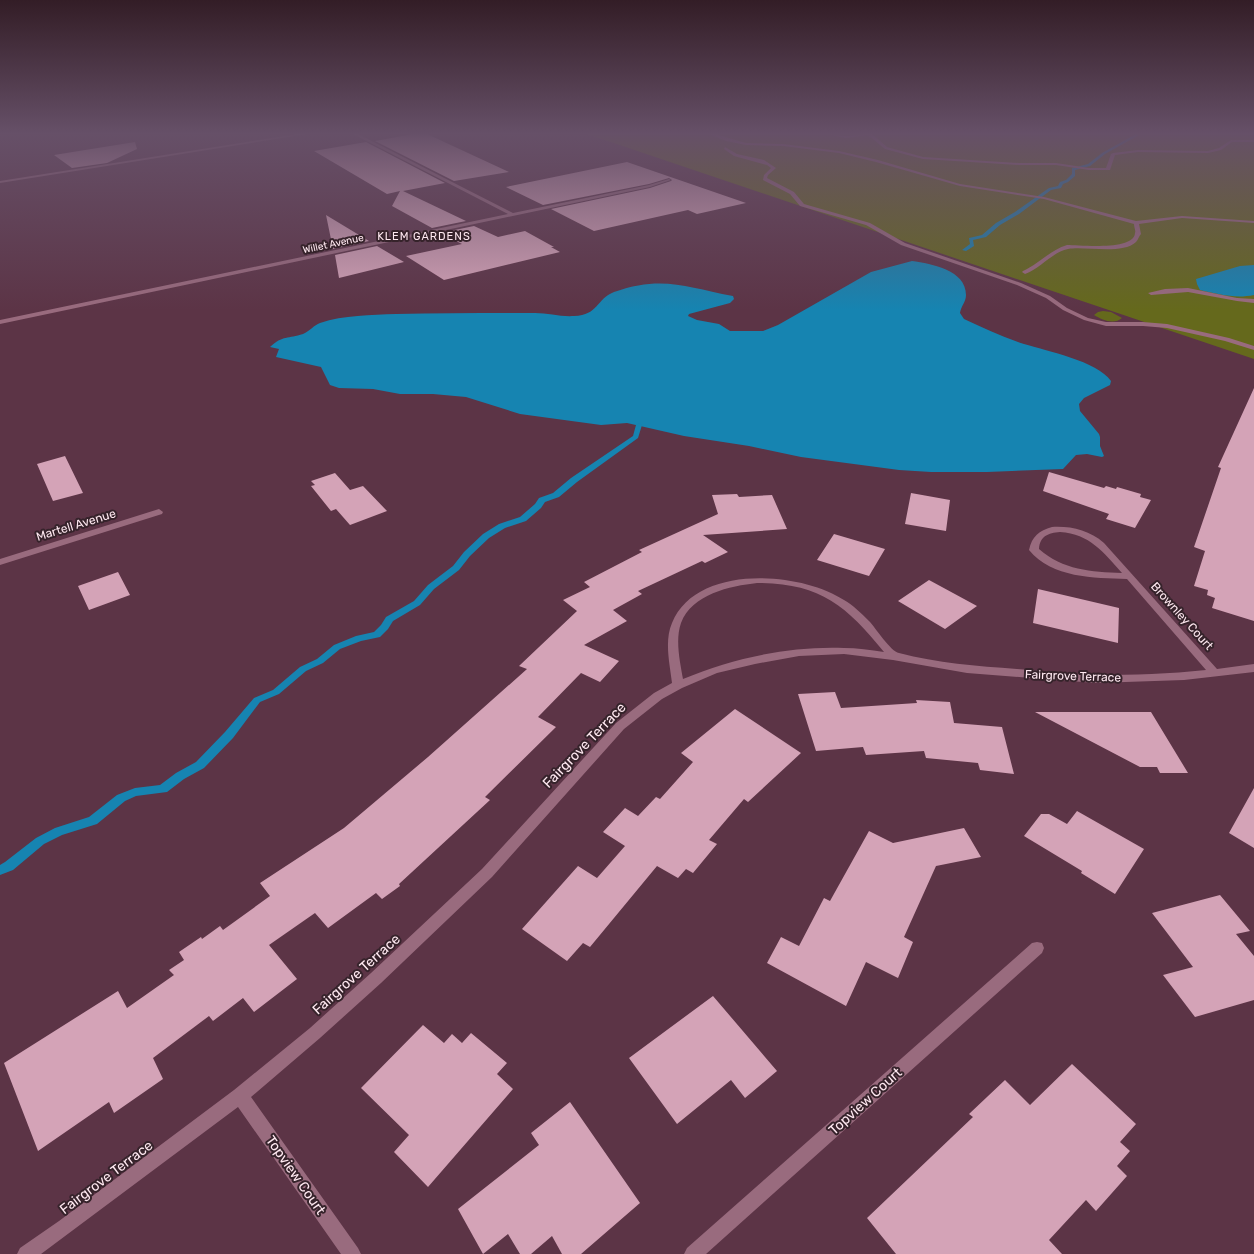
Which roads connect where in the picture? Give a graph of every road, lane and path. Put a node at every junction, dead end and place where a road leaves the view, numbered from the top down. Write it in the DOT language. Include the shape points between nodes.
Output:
graph roads {
  1 [pos="469,193"];
  2 [pos="619,193"];
  3 [pos="791,193"];
  4 [pos="1011,193"];
  5 [pos="513,215"];
  6 [pos="1254,222"];
  7 [pos="1136,223"];
  8 [pos="1025,272"];
  9 [pos="1150,293"];
  10 [pos="1254,301"];
  11 [pos="0,322"];
  12 [pos="1254,348"];
  13 [pos="160,512"];
  14 [pos="0,562"];
  15 [pos="1129,576"];
  16 [pos="893,656"];
  17 [pos="1254,668"];
  18 [pos="1215,673"];
  19 [pos="678,685"];
  20 [pos="1037,948"];
  21 [pos="240,1096"];
  22 [pos="26,1254"];
  23 [pos="352,1254"];
  24 [pos="693,1254"];
  1 -- 5 [label="street"];
  2 -- 5 [label="street, Willet Avenue"];
  3 -- 12 [label="street" via="802,205 868,224 903,244 1019,284 1086,320 1106,324 1167,326 1227,339"];
  4 -- 7 [label="street" via="1044,198"];
  5 -- 11 [label="street, Willet Avenue"];
  6 -- 7 [label="street" via="1182,217"];
  7 -- 8 [label="street" via="1139,235 1134,243 1067,247 1053,252 1036,267"];
  9 -- 10 [label="street" via="1188,290 1232,300"];
  13 -- 14 [label="street, Martell Avenue"];
  15 -- 15 [label="street, Brownley Court" via="1110,553 1084,534 1054,530 1044,532 1036,537 1034,542 1034,550 1041,557 1071,572"];
  15 -- 18 [label="street, Brownley Court"];
  16 -- 18 [label="street, Fairgrove Terrace" via="967,669 1088,678"];
  16 -- 19 [label="street, Fairgrove Terrace" via="844,651 799,653 714,670"];
  16 -- 19 [label="street" via="850,608 832,597 792,583 768,580 738,583 697,598 685,609 676,624 674,641"];
  17 -- 18 [label="street, Fairgrove Terrace"];
  19 -- 21 [label="street, Fairgrove Terrace" via="658,696 620,726 487,873 376,978"];
  20 -- 24 [label="street, Topview Court"];
  21 -- 22 [label="street, Fairgrove Terrace"];
  21 -- 23 [label="street, Topview Court"];
}
